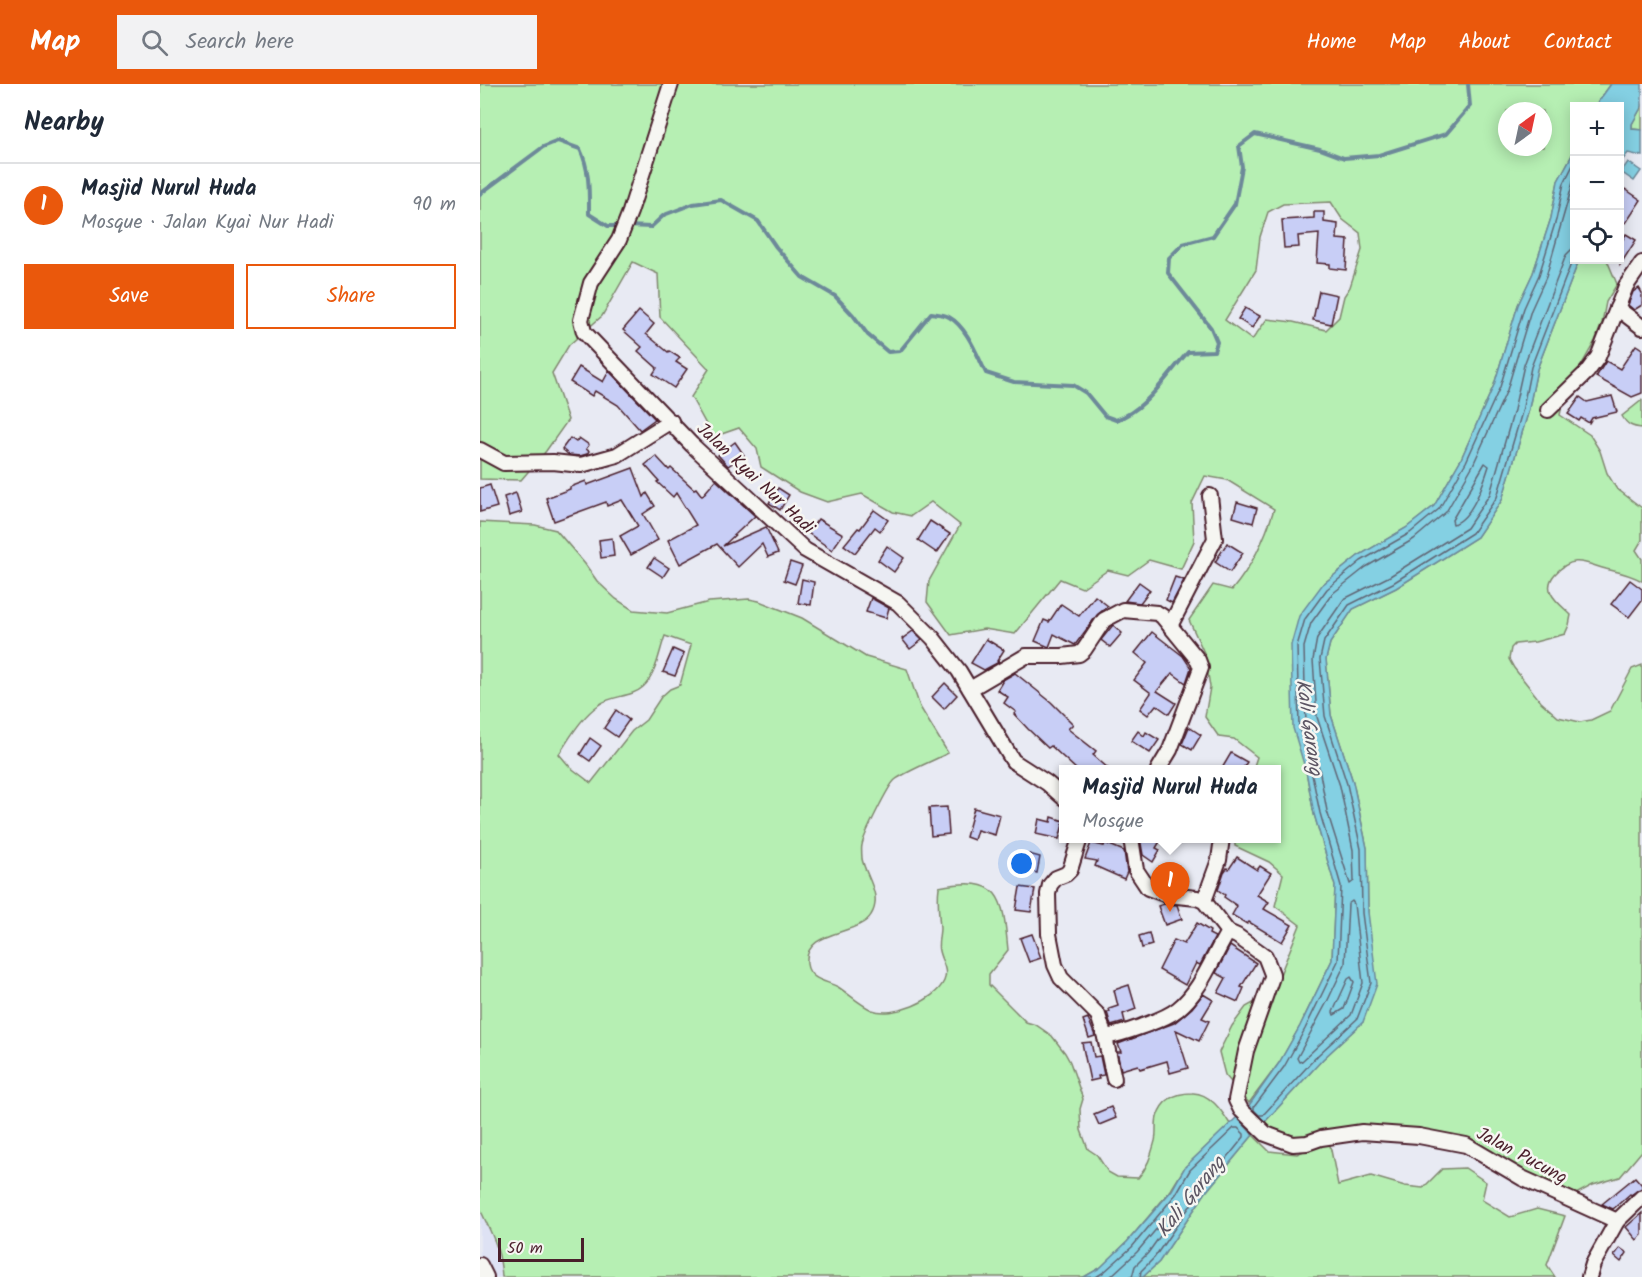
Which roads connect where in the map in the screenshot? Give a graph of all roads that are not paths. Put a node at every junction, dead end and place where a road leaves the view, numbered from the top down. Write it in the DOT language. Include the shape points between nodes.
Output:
graph roads {
  1 [pos="672,84"];
  2 [pos="1642,263"];
  3 [pos="1617,308"];
  4 [pos="1642,327"];
  5 [pos="1548,410"];
  6 [pos="670,421"];
  7 [pos="480,450"];
  8 [pos="1210,496"];
  9 [pos="1170,626"];
  10 [pos="970,689"];
  11 [pos="1161,765"];
  12 [pos="1059,794"];
  13 [pos="1078,843"];
  14 [pos="1132,843"];
  15 [pos="1221,843"];
  16 [pos="1204,900"];
  17 [pos="1228,932"];
  18 [pos="1105,1036"];
  19 [pos="1114,1080"];
  20 [pos="1642,1197"];
  21 [pos="1617,1221"];
  22 [pos="480,1265"];
  23 [pos="486,1277"];
  24 [pos="1589,1277"];
  1 -- 6 [label="street" via="630,212 619,240 591,283 581,320 584,332"];
  2 -- 3 [label="street"];
  3 -- 4 [label="street"];
  3 -- 5 [label="street" via="1598,357"];
  6 -- 7 [label="street, Jalan Kyai Nur Hadi" via="617,455 581,465 504,463"];
  6 -- 10 [label="street, Jalan Kyai Nur Hadi" via="805,550 898,603 933,638"];
  8 -- 9 [label="street" via="1215,539"];
  9 -- 10 [label="street" via="1157,614 1123,610 1104,620 1078,654 1026,656"];
  9 -- 11 [label="street" via="1201,668"];
  10 -- 12 [label="street, Jalan Kyai Nur Hadi" via="1013,761"];
  13 -- 18 [label="street" via="1070,870 1050,885 1049,934 1061,978 1098,1015"];
  14 -- 16 [label="street" via="1136,870 1148,888"];
  15 -- 16 [label="street"];
  16 -- 17 [label="street"];
  17 -- 18 [label="street" via="1198,984 1176,1011"];
  17 -- 21 [label="street, Jalan Pucung" via="1265,956 1272,974 1246,1051 1236,1100 1266,1134 1293,1144 1364,1132 1466,1145 1522,1178"];
  18 -- 19 [label="street"];
  20 -- 21 [label="street"];
  21 -- 24 [label="street"];
  22 -- 23 [label="street"];
}
